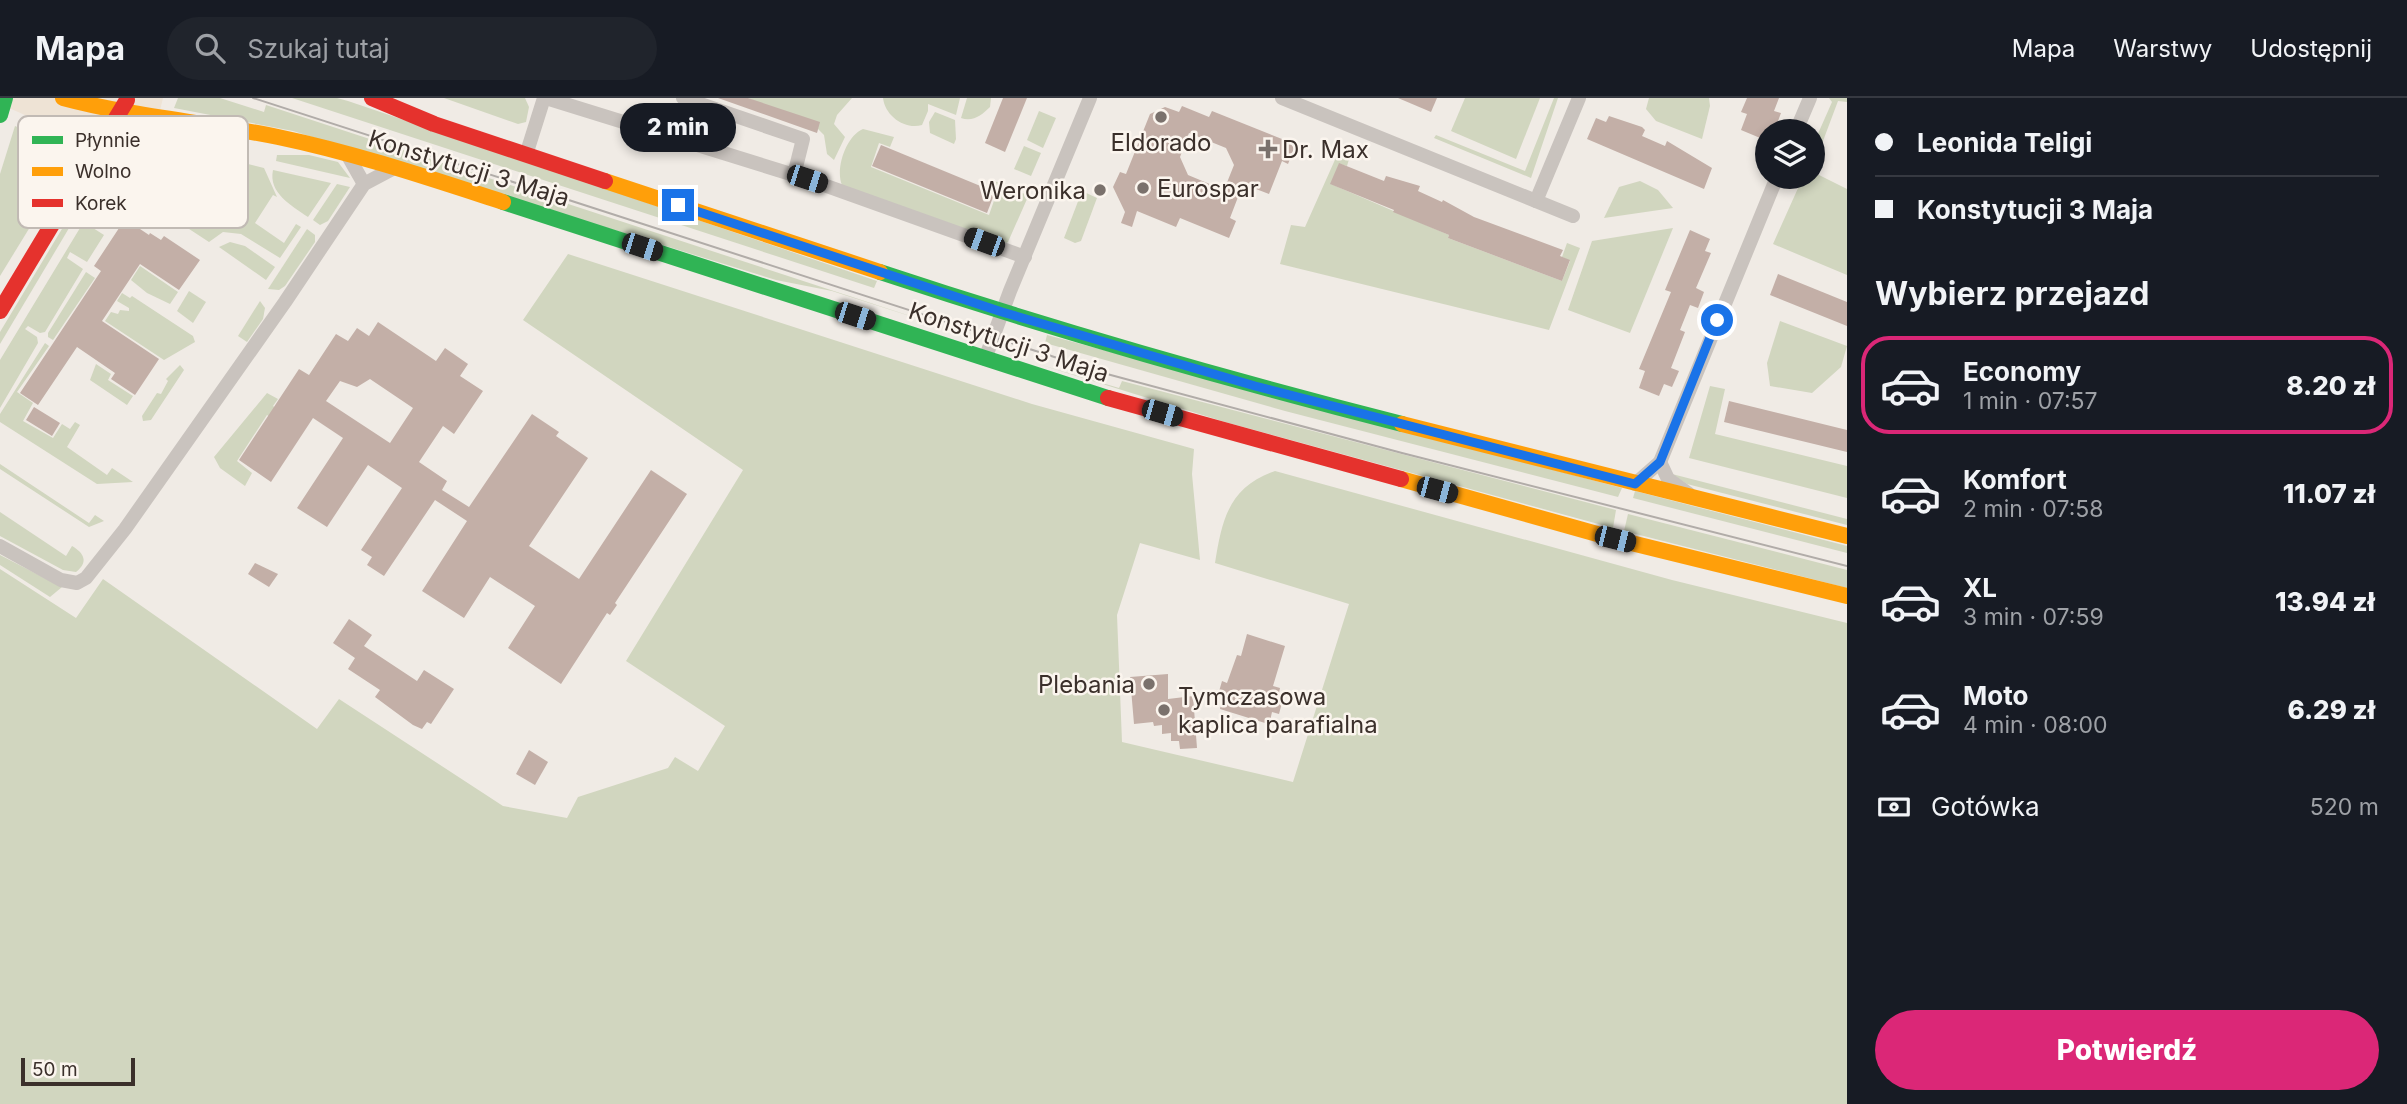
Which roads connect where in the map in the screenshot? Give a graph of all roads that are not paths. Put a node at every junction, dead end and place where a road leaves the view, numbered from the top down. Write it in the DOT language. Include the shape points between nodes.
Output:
graph roads {
  1 [pos="5,98"];
  2 [pos="63,98"];
  3 [pos="372,98"];
  4 [pos="545,98"];
  5 [pos="682,98"];
  6 [pos="1090,98"];
  7 [pos="1282,98"];
  8 [pos="1579,98"];
  9 [pos="1810,98"];
  10 [pos="125,105"];
  11 [pos="0,115"];
  12 [pos="176,116"];
  13 [pos="1801,119"];
  14 [pos="248,132"];
  15 [pos="347,154"];
  16 [pos="526,155"];
  17 [pos="396,167"];
  18 [pos="807,179"];
  19 [pos="364,184"];
  20 [pos="1772,189"];
  21 [pos="1536,201"];
  22 [pos="1573,216"];
  23 [pos="50,228"];
  24 [pos="1025,257"];
  25 [pos="0,311"];
  26 [pos="1002,312"];
  27 [pos="985,359"];
  28 [pos="1660,462"];
  29 [pos="1635,484"];
  30 [pos="1696,498"];
  31 [pos="1847,536"];
  32 [pos="0,545"];
  33 [pos="1847,596"];
  1 -- 11 [label="street"];
  2 -- 10 [label="street, Konstytucji 3 Maja" via="86,106"];
  3 -- 16 [label="street, Konstytucji 3 Maja"];
  4 -- 5 [label="street" via="794,175 803,139"];
  4 -- 16 [label="street"];
  6 -- 24 [label="street"];
  7 -- 21 [label="street"];
  8 -- 21 [label="street"];
  9 -- 13 [label="street"];
  10 -- 12 [label="street, Konstytucji 3 Maja"];
  14 -- 15 [label="street, Konstytucji 3 Maja"];
  15 -- 17 [label="street, Konstytucji 3 Maja"];
  15 -- 19 [label="street"];
  16 -- 26 [label="street, Konstytucji 3 Maja"];
  17 -- 19 [label="street"];
  17 -- 27 [label="street, Konstytucji 3 Maja"];
  18 -- 24 [label="street"];
  19 -- 32 [label="street" via="86,578 77,583 61,580"];
  20 -- 28 [label="street"];
  21 -- 22 [label="street"];
  23 -- 25 [label="street"];
  24 -- 26 [label="street"];
  26 -- 27 [label="street"];
  26 -- 29 [label="street, Konstytucji 3 Maja" via="1255,386"];
  27 -- 33 [label="street, Konstytucji 3 Maja" via="1615,539"];
  28 -- 29 [label="street"];
  28 -- 30 [label="street" via="1670,481"];
  29 -- 30 [label="street, Konstytucji 3 Maja"];
  30 -- 31 [label="street, Konstytucji 3 Maja"];
}
